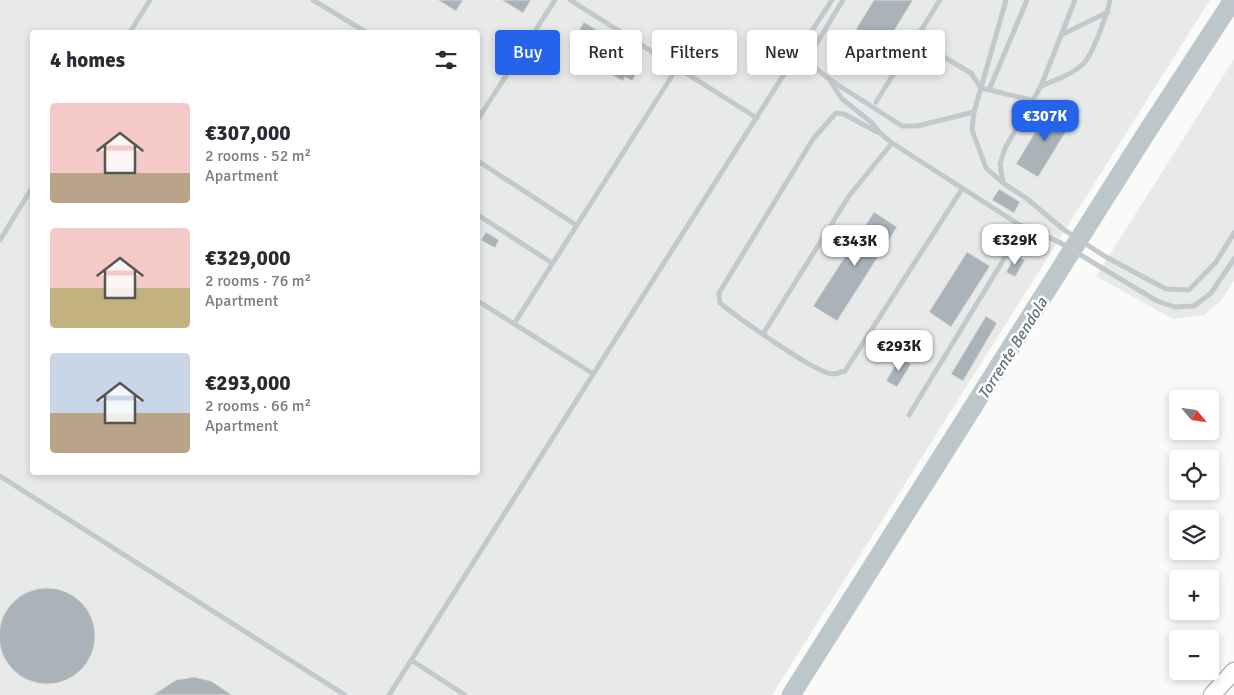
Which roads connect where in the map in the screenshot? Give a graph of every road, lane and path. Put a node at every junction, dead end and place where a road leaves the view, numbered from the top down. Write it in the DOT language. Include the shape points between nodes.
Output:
graph roads {
  1 [pos="150,0"];
  2 [pos="313,0"];
  3 [pos="555,0"];
  4 [pos="570,0"];
  5 [pos="832,0"];
  6 [pos="843,0"];
  7 [pos="940,0"];
  8 [pos="1006,0"];
  9 [pos="1027,0"];
  10 [pos="1074,0"];
  11 [pos="1110,0"];
  12 [pos="1108,12"];
  13 [pos="131,30"];
  14 [pos="363,30"];
  15 [pos="812,30"];
  16 [pos="921,30"];
  17 [pos="1062,34"];
  18 [pos="817,43"];
  19 [pos="652,52"];
  20 [pos="945,58"];
  21 [pos="817,69"];
  22 [pos="672,75"];
  23 [pos="688,75"];
  24 [pos="784,75"];
  25 [pos="893,75"];
  26 [pos="829,79"];
  27 [pos="1041,86"];
  28 [pos="980,88"];
  29 [pos="989,90"];
  30 [pos="1032,100"];
  31 [pos="876,102"];
  32 [pos="974,112"];
  33 [pos="480,116"];
  34 [pos="757,118"];
  35 [pos="880,133"];
  36 [pos="892,144"];
  37 [pos="480,162"];
  38 [pos="1003,183"];
  39 [pos="962,189"];
  40 [pos="30,191"];
  41 [pos="480,216"];
  42 [pos="576,225"];
  43 [pos="1029,229"];
  44 [pos="1234,233"];
  45 [pos="0,240"];
  46 [pos="1234,258"];
  47 [pos="552,263"];
  48 [pos="480,301"];
  49 [pos="514,324"];
  50 [pos="763,334"];
  51 [pos="592,373"];
  52 [pos="909,415"];
  53 [pos="0,476"];
  54 [pos="411,660"];
  55 [pos="1234,671"];
  56 [pos="344,695"];
  57 [pos="389,695"];
  58 [pos="465,695"];
  59 [pos="1212,695"];
  1 -- 13 [label="lane"];
  2 -- 14 [label="lane"];
  3 -- 33 [label="lane"];
  4 -- 19 [label="lane"];
  5 -- 15 [label="lane"];
  6 -- 18 [label="lane"];
  7 -- 16 [label="lane"];
  8 -- 28 [label="lane"];
  9 -- 29 [label="lane"];
  10 -- 17 [label="lane"];
  11 -- 12 [label="lane"];
  12 -- 17 [label="lane"];
  12 -- 27 [label="lane" via="1084,63 1068,75"];
  17 -- 27 [label="lane"];
  20 -- 28 [label="lane" via="971,73"];
  21 -- 26 [label="lane"];
  22 -- 42 [label="lane"];
  23 -- 34 [label="lane"];
  24 -- 34 [label="lane"];
  25 -- 31 [label="lane"];
  26 -- 32 [label="lane" via="902,126 917,126"];
  26 -- 35 [label="lane" via="842,99"];
  27 -- 30 [label="lane"];
  28 -- 29 [label="lane"];
  28 -- 32 [label="lane"];
  29 -- 30 [label="lane"];
  30 -- 38 [label="lane" via="1005,148 1000,164"];
  32 -- 38 [label="lane" via="972,130 986,168"];
  34 -- 51 [label="lane"];
  35 -- 36 [label="lane"];
  35 -- 50 [label="lane" via="836,113 813,140 719,293 720,303"];
  36 -- 39 [label="lane"];
  36 -- 50 [label="lane" via="849,196"];
  37 -- 42 [label="lane"];
  38 -- 44 [label="lane" via="1063,230 1166,289 1189,290 1216,262"];
  39 -- 43 [label="lane"];
  39 -- 50 [label="lane" via="845,371 832,374 807,363"];
  40 -- 45 [label="lane"];
  41 -- 47 [label="lane"];
  42 -- 47 [label="lane"];
  43 -- 46 [label="lane" via="1058,242 1157,301 1175,307 1194,306 1211,293"];
  43 -- 52 [label="lane" via="1010,249"];
  47 -- 49 [label="lane"];
  48 -- 49 [label="lane"];
  49 -- 51 [label="lane"];
  51 -- 54 [label="lane"];
  53 -- 56 [label="lane"];
  54 -- 57 [label="lane"];
  54 -- 58 [label="lane"];
  55 -- 59 [label="main road"];
}
